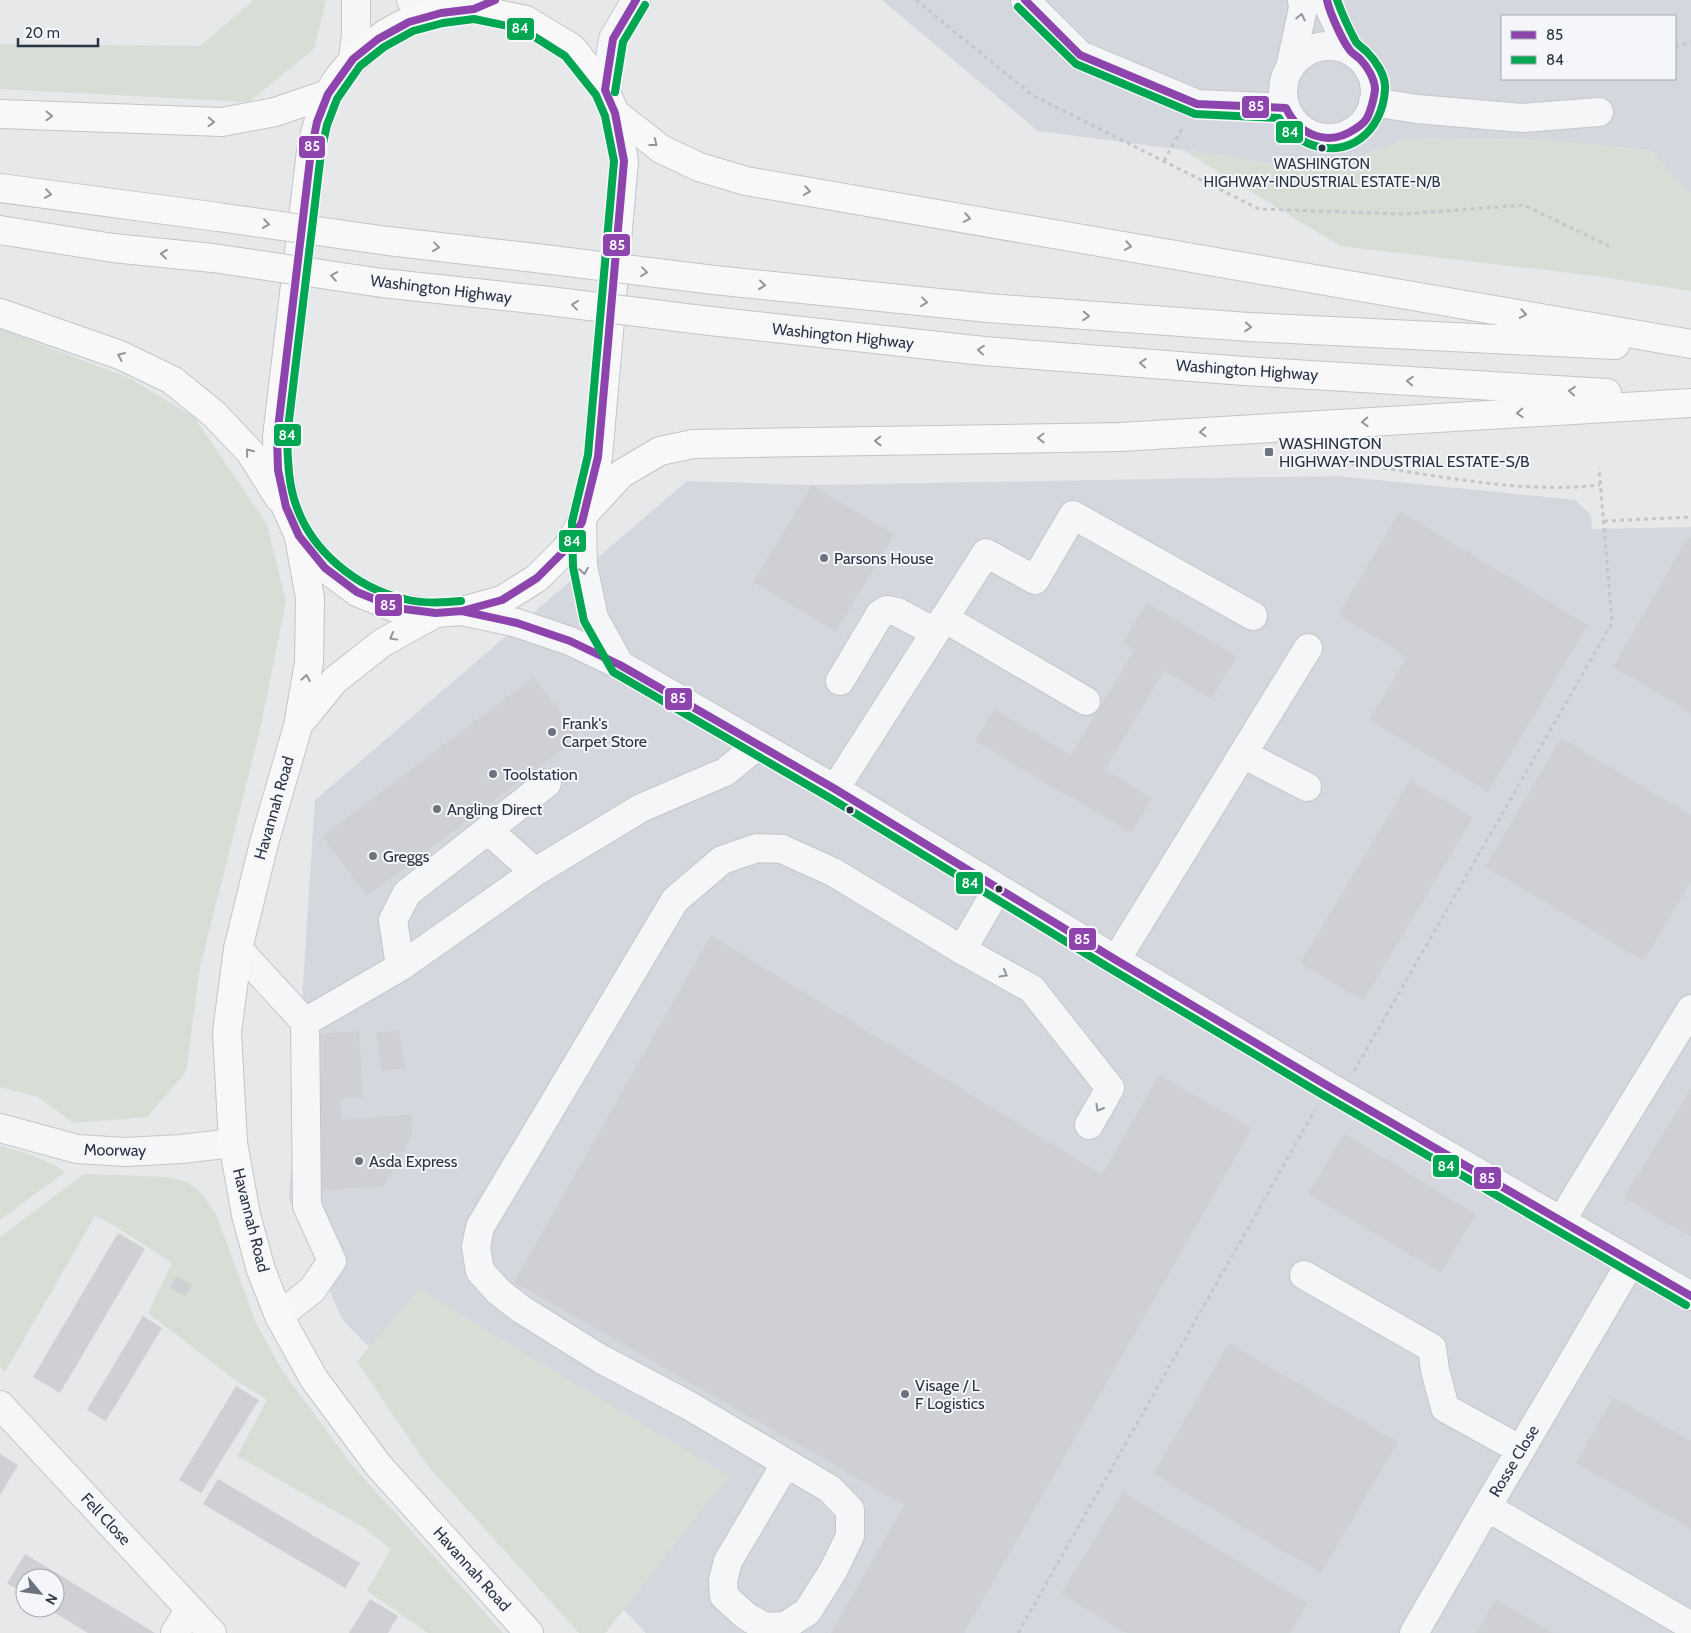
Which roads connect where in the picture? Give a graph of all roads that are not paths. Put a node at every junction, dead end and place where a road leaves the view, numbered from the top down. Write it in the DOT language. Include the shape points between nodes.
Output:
graph roads {
  1 [pos="356,0"];
  2 [pos="411,0"];
  3 [pos="636,0"];
  4 [pos="1026,0"];
  5 [pos="1302,0"];
  6 [pos="1327,0"];
  7 [pos="485,4"];
  8 [pos="441,13"];
  9 [pos="1349,50"];
  10 [pos="353,60"];
  11 [pos="1290,68"];
  12 [pos="328,94"];
  13 [pos="610,102"];
  14 [pos="1373,102"];
  15 [pos="1286,108"];
  16 [pos="1600,112"];
  17 [pos="0,114"];
  18 [pos="0,188"];
  19 [pos="0,230"];
  20 [pos="0,312"];
  21 [pos="1691,344"];
  22 [pos="1691,349"];
  23 [pos="1691,398"];
  24 [pos="1691,403"];
  25 [pos="286,507"];
  26 [pos="584,517"];
  27 [pos="299,536"];
  28 [pos="449,612"];
  29 [pos="1253,616"];
  30 [pos="939,625"];
  31 [pos="1308,648"];
  32 [pos="620,665"];
  33 [pos="840,681"];
  34 [pos="1086,701"];
  35 [pos="298,726"];
  36 [pos="758,745"];
  37 [pos="1243,754"];
  38 [pos="547,783"];
  39 [pos="1307,787"];
  40 [pos="835,790"];
  41 [pos="488,830"];
  42 [pos="535,872"];
  43 [pos="998,888"];
  44 [pos="238,950"];
  45 [pos="962,950"];
  46 [pos="1116,960"];
  47 [pos="400,967"];
  48 [pos="1691,1009"];
  49 [pos="305,1022"];
  50 [pos="1089,1125"];
  51 [pos="0,1128"];
  52 [pos="233,1143"];
  53 [pos="1562,1221"];
  54 [pos="1631,1262"];
  55 [pos="1304,1275"];
  56 [pos="1691,1296"];
  57 [pos="280,1316"];
  58 [pos="0,1405"];
  59 [pos="1521,1450"];
  60 [pos="786,1463"];
  61 [pos="1487,1507"];
  62 [pos="190,1609"];
  63 [pos="1691,1626"];
  64 [pos="175,1633"];
  65 [pos="212,1633"];
  66 [pos="530,1633"];
  67 [pos="1414,1633"];
  1 -- 10 [label="street"];
  2 -- 8 [label="street"];
  3 -- 13 [label="street" via="612,38"];
  4 -- 15 [label="street" via="1080,55 1197,104"];
  11 -- 5 [label="street, one-way"];
  6 -- 9 [label="street"];
  7 -- 8 [label="main road"];
  7 -- 13 [label="main road" via="526,20 572,48"];
  8 -- 10 [label="main road" via="409,22 378,39"];
  9 -- 11 [label="street" via="1315,48"];
  9 -- 14 [label="street" via="1370,72 1375,88"];
  10 -- 12 [label="main road"];
  11 -- 15 [label="street" via="1283,92"];
  17 -- 12 [label="main road, one-way" via="222,122 274,112"];
  12 -- 25 [label="main road" via="317,122 311,151 277,437 278,470"];
  13 -- 21 [label="main road, one-way" via="662,149 699,167 746,181"];
  13 -- 26 [label="main road" via="624,160 598,456"];
  14 -- 15 [label="street" via="1368,117 1360,126 1337,138 1321,138 1303,130"];
  14 -- 16 [label="street" via="1522,118"];
  18 -- 22 [label="main road, one-way, bridge" via="388,241 714,280 988,308 1249,327"];
  23 -- 19 [label="main road, Washington Highway, one-way, bridge" via="1244,371 984,351 382,283"];
  25 -- 20 [label="main road, one-way" via="250,452 214,414 172,380 120,355"];
  24 -- 26 [label="main road, one-way" via="1120,437 693,444 660,451 621,474"];
  25 -- 27 [label="main road"];
  26 -- 28 [label="main road" via="566,549 537,578 502,600"];
  26 -- 32 [label="street, one-way" via="583,566 594,618"];
  27 -- 28 [label="main road" via="325,568 357,592 396,608"];
  35 -- 27 [label="main road, Havannah Road, one-way" via="309,662 310,598"];
  28 -- 32 [label="street" via="517,623 570,641"];
  28 -- 35 [label="main road, Havannah Road, one-way" via="382,643 335,680"];
  29 -- 30 [label="street" via="1073,515 1035,580 986,553"];
  30 -- 33 [label="street" via="887,610 880,614"];
  30 -- 34 [label="street"];
  30 -- 40 [label="street"];
  31 -- 37 [label="street"];
  32 -- 36 [label="street"];
  35 -- 44 [label="main road, Havannah Road" via="264,843"];
  36 -- 40 [label="street"];
  36 -- 42 [label="street" via="725,772 641,808"];
  37 -- 39 [label="street"];
  37 -- 46 [label="street"];
  38 -- 41 [label="street"];
  40 -- 43 [label="street"];
  41 -- 42 [label="street"];
  41 -- 47 [label="street" via="407,893 393,920"];
  42 -- 47 [label="street"];
  43 -- 45 [label="street"];
  43 -- 46 [label="street"];
  44 -- 49 [label="street"];
  44 -- 52 [label="main road, Havannah Road" via="227,1032"];
  45 -- 50 [label="street, one-way" via="1032,989 1110,1088"];
  45 -- 60 [label="street" via="833,872 782,849 757,848 722,860 675,900 480,1227 476,1247 480,1271 521,1309 601,1359 688,1404"];
  46 -- 53 [label="street"];
  47 -- 49 [label="street"];
  48 -- 53 [label="street"];
  49 -- 57 [label="street" via="307,1206 332,1261 312,1290"];
  51 -- 52 [label="street, Moorway" via="77,1149 126,1152"];
  52 -- 57 [label="main road, Havannah Road" via="246,1214 261,1270"];
  53 -- 54 [label="street"];
  54 -- 56 [label="street"];
  54 -- 59 [label="street, Rosse Close"];
  55 -- 59 [label="street" via="1432,1348 1445,1408"];
  57 -- 66 [label="main road, Havannah Road" via="314,1380 378,1465"];
  58 -- 62 [label="street, Fell Close"];
  59 -- 61 [label="street, Rosse Close"];
  60 -- 60 [label="street" via="830,1489 850,1510 850,1536 807,1612 785,1626 765,1627 746,1616 724,1596 723,1581 728,1561"];
  61 -- 63 [label="street, Rosse Close"];
  61 -- 67 [label="street"];
  62 -- 64 [label="street"];
  62 -- 65 [label="street, Fell Close"];
}
